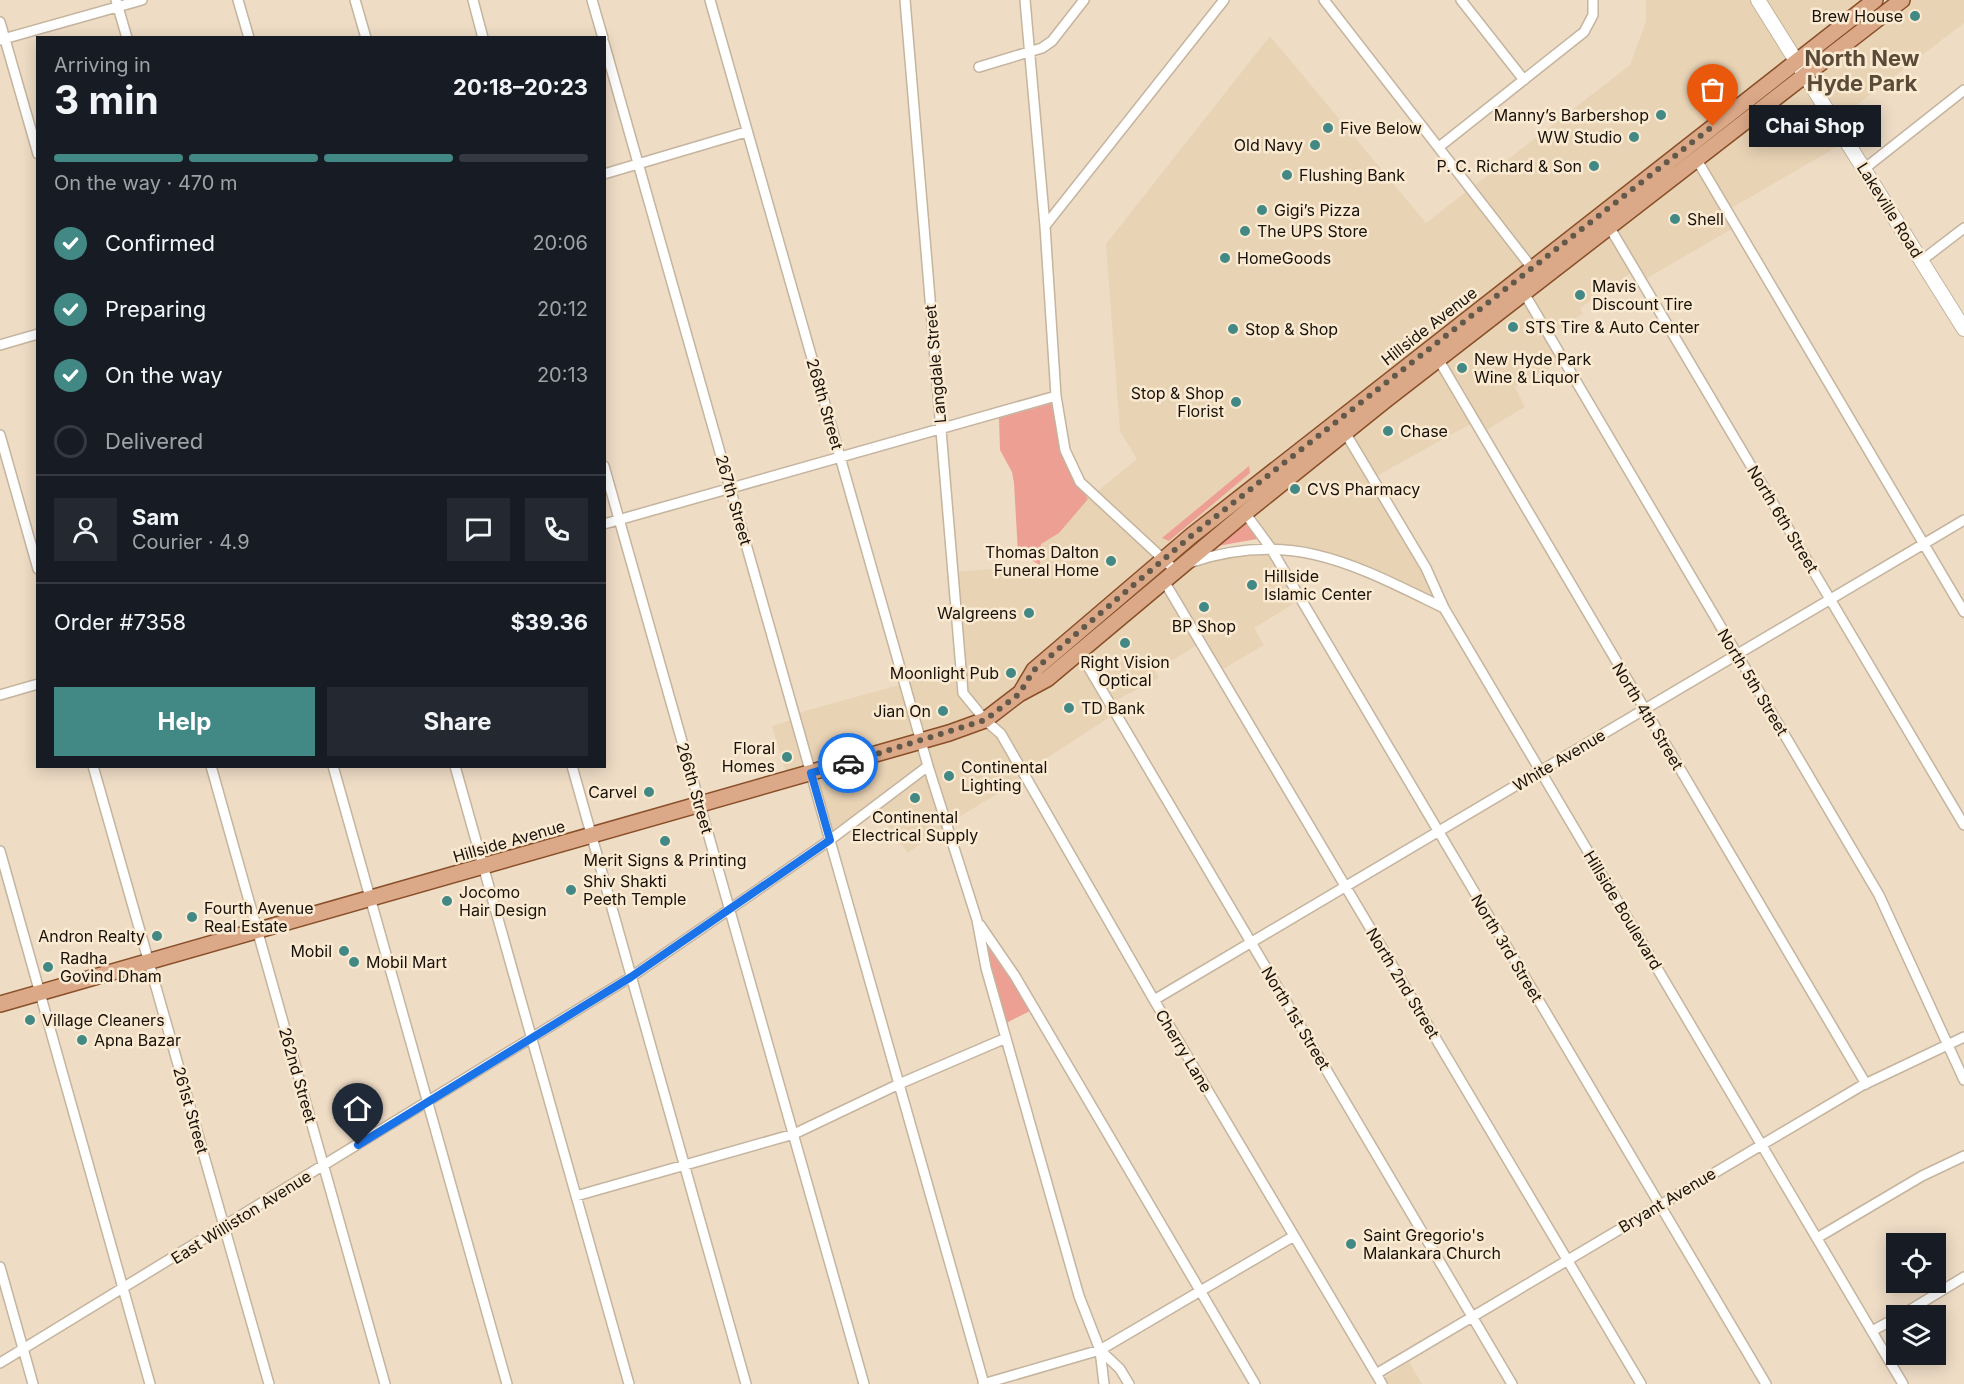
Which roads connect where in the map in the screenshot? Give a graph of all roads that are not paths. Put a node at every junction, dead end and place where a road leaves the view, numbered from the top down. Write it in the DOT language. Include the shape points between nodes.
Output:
graph roads {
  1 [pos="142,0"];
  2 [pos="238,0"];
  3 [pos="355,0"];
  4 [pos="473,0"];
  5 [pos="592,0"];
  6 [pos="710,0"];
  7 [pos="905,0"];
  8 [pos="1025,0"];
  9 [pos="1084,0"];
  10 [pos="1224,0"];
  11 [pos="1324,0"];
  12 [pos="1461,0"];
  13 [pos="1593,0"];
  14 [pos="1758,0"];
  15 [pos="1875,0"];
  16 [pos="1902,0"];
  17 [pos="117,3"];
  18 [pos="0,22"];
  19 [pos="126,36"];
  20 [pos="248,36"];
  21 [pos="365,36"];
  22 [pos="482,36"];
  23 [pos="602,36"];
  24 [pos="2,39"];
  25 [pos="606,50"];
  26 [pos="1029,52"];
  27 [pos="1797,60"];
  28 [pos="979,68"];
  29 [pos="1805,74"];
  30 [pos="1524,80"];
  31 [pos="1964,90"];
  32 [pos="746,132"];
  33 [pos="1439,147"];
  34 [pos="36,148"];
  35 [pos="1697,160"];
  36 [pos="639,164"];
  37 [pos="1864,169"];
  38 [pos="606,173"];
  39 [pos="1600,214"];
  40 [pos="1045,226"];
  41 [pos="1611,228"];
  42 [pos="1964,228"];
  43 [pos="1921,261"];
  44 [pos="1532,268"];
  45 [pos="1524,293"];
  46 [pos="1964,328"];
  47 [pos="36,335"];
  48 [pos="0,345"];
  49 [pos="1434,353"];
  50 [pos="1056,396"];
  51 [pos="941,429"];
  52 [pos="1346,434"];
  53 [pos="0,435"];
  54 [pos="841,457"];
  55 [pos="606,473"];
  56 [pos="730,488"];
  57 [pos="1245,513"];
  58 [pos="620,520"];
  59 [pos="1964,520"];
  60 [pos="606,524"];
  61 [pos="1924,544"];
  62 [pos="1270,547"];
  63 [pos="1162,559"];
  64 [pos="36,562"];
  65 [pos="1174,572"];
  66 [pos="1830,599"];
  67 [pos="1444,608"];
  68 [pos="1964,612"];
  69 [pos="1080,653"];
  70 [pos="1737,654"];
  71 [pos="36,685"];
  72 [pos="1019,694"];
  73 [pos="0,695"];
  74 [pos="1644,709"];
  75 [pos="985,720"];
  76 [pos="922,741"];
  77 [pos="928,766"];
  78 [pos="94,768"];
  79 [pos="212,768"];
  80 [pos="334,768"];
  81 [pos="456,768"];
  82 [pos="573,768"];
  83 [pos="1541,772"];
  84 [pos="811,773"];
  85 [pos="700,806"];
  86 [pos="1964,825"];
  87 [pos="1438,831"];
  88 [pos="592,837"];
  89 [pos="830,840"];
  90 [pos="0,851"];
  91 [pos="483,867"];
  92 [pos="1345,886"];
  93 [pos="370,899"];
  94 [pos="730,910"];
  95 [pos="977,920"];
  96 [pos="257,931"];
  97 [pos="1251,942"];
  98 [pos="148,962"];
  99 [pos="631,977"];
  100 [pos="40,993"];
  101 [pos="1154,1000"];
  102 [pos="0,1004"];
  103 [pos="1964,1037"];
  104 [pos="1006,1038"];
  105 [pos="532,1040"];
  106 [pos="1948,1044"];
  107 [pos="1964,1080"];
  108 [pos="899,1084"];
  109 [pos="1866,1084"];
  110 [pos="427,1102"];
  111 [pos="794,1134"];
  112 [pos="1762,1144"];
  113 [pos="1964,1156"];
  114 [pos="685,1165"];
  115 [pos="324,1166"];
  116 [pos="576,1196"];
  117 [pos="1661,1204"];
  118 [pos="224,1227"];
  119 [pos="1294,1236"];
  120 [pos="1817,1238"];
  121 [pos="1567,1260"];
  122 [pos="0,1267"];
  123 [pos="1964,1277"];
  124 [pos="124,1289"];
  125 [pos="1200,1291"];
  126 [pos="1918,1305"];
  127 [pos="1472,1316"];
  128 [pos="1886,1323"];
  129 [pos="1872,1331"];
  130 [pos="23,1350"];
  131 [pos="1100,1350"];
  132 [pos="0,1363"];
  133 [pos="1376,1374"];
  134 [pos="33,1384"];
  135 [pos="150,1384"];
  136 [pos="269,1384"];
  137 [pos="385,1384"];
  138 [pos="507,1384"];
  139 [pos="629,1384"];
  140 [pos="746,1384"];
  141 [pos="864,1384"];
  142 [pos="984,1384"];
  143 [pos="1104,1384"];
  144 [pos="1129,1384"];
  145 [pos="1255,1384"];
  146 [pos="1382,1384"];
  147 [pos="1512,1384"];
  148 [pos="1641,1384"];
  149 [pos="1766,1384"];
  150 [pos="1903,1384"];
  1 -- 17 [label="street"];
  2 -- 20 [label="street"];
  3 -- 21 [label="street"];
  4 -- 22 [label="street"];
  5 -- 23 [label="street"];
  6 -- 32 [label="street, 268th Street"];
  7 -- 51 [label="street, Langdale Street"];
  8 -- 26 [label="street, North 2nd Street"];
  9 -- 26 [label="street" via="1052,41"];
  10 -- 40 [label="street"];
  11 -- 33 [label="street"];
  12 -- 30 [label="street"];
  13 -- 30 [label="street" via="1593,15 1584,32"];
  14 -- 27 [label="main road, Lakeville Road"];
  15 -- 27 [label="main road, Hillside Avenue"];
  16 -- 29 [label="main road, Hillside Avenue"];
  17 -- 19 [label="street"];
  17 -- 24 [label="street"];
  18 -- 24 [label="street"];
  24 -- 34 [label="street"];
  25 -- 36 [label="street, 267th Street"];
  26 -- 28 [label="street"];
  26 -- 40 [label="street, North 2nd Street"];
  27 -- 29 [label="main road, Lakeville Road"];
  27 -- 39 [label="main road, Hillside Avenue"];
  29 -- 35 [label="main road, Hillside Avenue"];
  29 -- 37 [label="main road, Lakeville Road"];
  30 -- 33 [label="street"];
  31 -- 37 [label="street"];
  32 -- 36 [label="street"];
  32 -- 54 [label="street, 268th Street"];
  33 -- 44 [label="street"];
  35 -- 41 [label="main road, Hillside Avenue"];
  35 -- 61 [label="street"];
  36 -- 38 [label="street"];
  36 -- 56 [label="street, 267th Street"];
  37 -- 43 [label="main road, Lakeville Road"];
  39 -- 41 [label="street, North 6th Street"];
  39 -- 44 [label="main road, Hillside Avenue"];
  40 -- 50 [label="street, North 2nd Street"];
  41 -- 45 [label="main road, Hillside Avenue"];
  41 -- 66 [label="street, North 6th Street"];
  42 -- 43 [label="street"];
  43 -- 46 [label="main road, Lakeville Road"];
  44 -- 49 [label="main road, Hillside Avenue"];
  45 -- 49 [label="main road, Hillside Avenue"];
  45 -- 70 [label="street, North 5th Street"];
  47 -- 48 [label="street"];
  49 -- 52 [label="main road, Hillside Avenue"];
  49 -- 63 [label="main road, Hillside Avenue"];
  49 -- 74 [label="street, North 4th Street"];
  50 -- 51 [label="street"];
  50 -- 63 [label="street, North 2nd Street" via="1065,450 1080,482"];
  51 -- 54 [label="street"];
  51 -- 75 [label="street, Langdale Street" via="963,693"];
  52 -- 57 [label="main road, Hillside Avenue"];
  52 -- 67 [label="street, Hillside Boulevard" via="1426,568"];
  53 -- 64 [label="street"];
  54 -- 56 [label="street"];
  54 -- 76 [label="street, 268th Street"];
  55 -- 58 [label="street, 266th Street"];
  56 -- 58 [label="street"];
  56 -- 84 [label="street, 267th Street"];
  57 -- 62 [label="street, North 3rd Street"];
  57 -- 65 [label="main road, Hillside Avenue"];
  58 -- 60 [label="street"];
  58 -- 85 [label="street, 266th Street"];
  59 -- 61 [label="street, White Avenue"];
  61 -- 66 [label="street, White Avenue"];
  61 -- 68 [label="street"];
  62 -- 65 [label="street" via="1202,558"];
  62 -- 67 [label="street" via="1358,566"];
  62 -- 87 [label="street, North 3rd Street"];
  63 -- 65 [label="street, North 2nd Street"];
  63 -- 72 [label="main road, Hillside Avenue" via="1034,670"];
  65 -- 69 [label="main road, Hillside Avenue"];
  65 -- 92 [label="street, North 2nd Street"];
  66 -- 70 [label="street, White Avenue"];
  66 -- 86 [label="street, North 6th Street"];
  67 -- 83 [label="street, Hillside Boulevard"];
  69 -- 72 [label="main road, Hillside Avenue" via="1047,679"];
  69 -- 97 [label="street, North 1st Street"];
  70 -- 74 [label="street, White Avenue"];
  70 -- 106 [label="street, North 5th Street" via="1879,895"];
  71 -- 73 [label="street"];
  72 -- 75 [label="main road, Hillside Avenue"];
  74 -- 83 [label="street, White Avenue"];
  74 -- 109 [label="street, North 4th Street"];
  75 -- 76 [label="main road, Hillside Avenue"];
  75 -- 101 [label="street, Cherry Lane" via="1001,734"];
  76 -- 77 [label="street, 268th Street"];
  76 -- 84 [label="main road, Hillside Avenue"];
  77 -- 89 [label="street, East Williston Avenue"];
  77 -- 95 [label="street, 268th Street"];
  78 -- 98 [label="street, 261st Street"];
  79 -- 96 [label="street, 262nd Street"];
  80 -- 93 [label="street"];
  81 -- 91 [label="street"];
  82 -- 88 [label="street"];
  83 -- 87 [label="street, White Avenue"];
  83 -- 112 [label="street, Hillside Boulevard"];
  84 -- 85 [label="main road, Hillside Avenue"];
  84 -- 89 [label="street, 267th Street"];
  85 -- 88 [label="main road, Hillside Avenue"];
  85 -- 94 [label="street, 266th Street"];
  87 -- 92 [label="street, White Avenue"];
  87 -- 117 [label="street, North 3rd Street"];
  88 -- 91 [label="main road, Hillside Avenue"];
  88 -- 99 [label="street"];
  89 -- 94 [label="street, East Williston Avenue"];
  89 -- 108 [label="street, 267th Street"];
  90 -- 100 [label="street"];
  91 -- 93 [label="main road, Hillside Avenue"];
  91 -- 105 [label="street"];
  92 -- 97 [label="street, White Avenue"];
  92 -- 121 [label="street, North 2nd Street"];
  93 -- 96 [label="main road, Hillside Avenue"];
  93 -- 110 [label="street"];
  94 -- 99 [label="street, East Williston Avenue"];
  94 -- 111 [label="street, 266th Street"];
  95 -- 104 [label="street"];
  95 -- 125 [label="street" via="1015,976"];
  96 -- 98 [label="main road, Hillside Avenue"];
  96 -- 115 [label="street, 262nd Street"];
  97 -- 101 [label="street, White Avenue"];
  97 -- 127 [label="street, North 1st Street"];
  98 -- 100 [label="main road, Hillside Avenue"];
  98 -- 118 [label="street, 261st Street"];
  99 -- 105 [label="street, East Williston Avenue"];
  99 -- 114 [label="street"];
  100 -- 102 [label="main road, Hillside Avenue"];
  100 -- 124 [label="street"];
  101 -- 119 [label="street, Cherry Lane"];
  103 -- 106 [label="street, Bryant Avenue"];
  104 -- 108 [label="street"];
  104 -- 131 [label="street" via="1079,1296"];
  105 -- 110 [label="street, East Williston Avenue"];
  105 -- 116 [label="street"];
  106 -- 107 [label="street, North 5th Street"];
  106 -- 109 [label="street, Bryant Avenue"];
  108 -- 111 [label="street"];
  108 -- 142 [label="street, 267th Street"];
  109 -- 112 [label="street, Bryant Avenue"];
  110 -- 115 [label="street, East Williston Avenue"];
  110 -- 138 [label="street"];
  111 -- 114 [label="street"];
  111 -- 141 [label="street, 266th Street"];
  112 -- 117 [label="street, Bryant Avenue"];
  112 -- 120 [label="street, Hillside Boulevard"];
  113 -- 120 [label="street"];
  114 -- 116 [label="street"];
  114 -- 140 [label="street"];
  115 -- 118 [label="street, East Williston Avenue"];
  115 -- 137 [label="street, 262nd Street"];
  116 -- 139 [label="street"];
  117 -- 121 [label="street, Bryant Avenue"];
  117 -- 149 [label="street, North 3rd Street"];
  118 -- 124 [label="street, East Williston Avenue"];
  118 -- 136 [label="street, 261st Street"];
  119 -- 125 [label="street"];
  119 -- 133 [label="street, Cherry Lane"];
  120 -- 129 [label="street, Hillside Boulevard"];
  121 -- 127 [label="street, Bryant Avenue"];
  121 -- 148 [label="street, North 2nd Street"];
  122 -- 130 [label="street"];
  123 -- 126 [label="street"];
  124 -- 130 [label="street, East Williston Avenue"];
  124 -- 135 [label="street"];
  125 -- 131 [label="street"];
  125 -- 145 [label="street"];
  127 -- 133 [label="street, Bryant Avenue"];
  127 -- 147 [label="street, North 1st Street"];
  128 -- 129 [label="street"];
  129 -- 150 [label="street, Hillside Boulevard"];
  130 -- 132 [label="street, East Williston Avenue"];
  130 -- 134 [label="street"];
  131 -- 142 [label="street"];
  131 -- 143 [label="street"];
  131 -- 144 [label="street"];
  133 -- 146 [label="street, Cherry Lane"];
}
